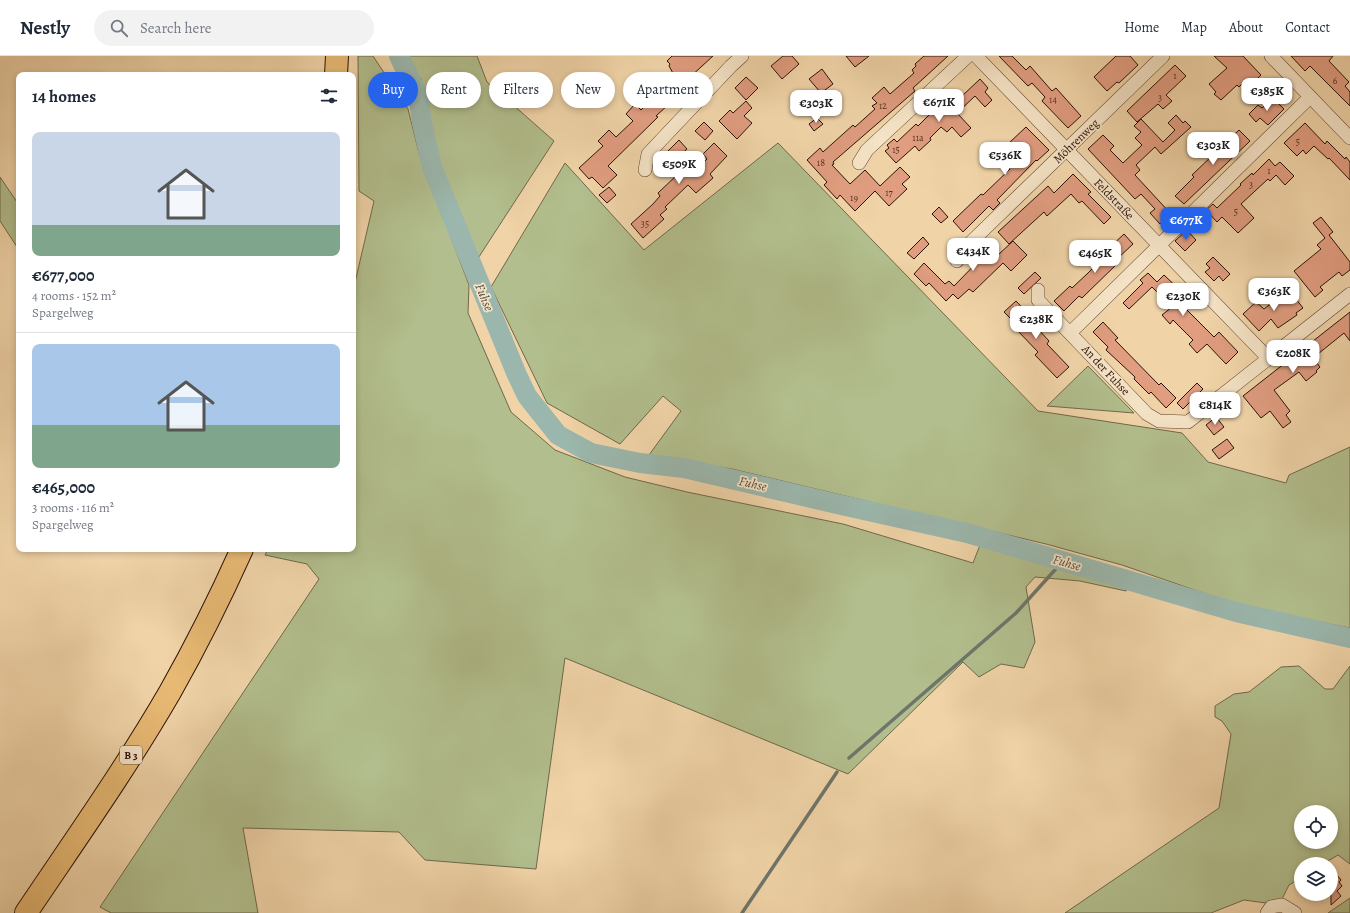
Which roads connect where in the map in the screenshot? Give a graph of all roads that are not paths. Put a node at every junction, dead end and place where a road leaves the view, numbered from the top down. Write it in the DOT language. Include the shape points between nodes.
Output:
graph roads {
  1 [pos="337,56"];
  2 [pos="742,56"];
  3 [pos="968,56"];
  4 [pos="976,56"];
  5 [pos="1163,56"];
  6 [pos="1270,56"];
  7 [pos="336,72"];
  8 [pos="1310,97"];
  9 [pos="1350,138"];
  10 [pos="1067,150"];
  11 [pos="859,163"];
  12 [pos="645,170"];
  13 [pos="1159,245"];
  14 [pos="957,261"];
  15 [pos="1038,290"];
  16 [pos="1350,294"];
  17 [pos="1070,333"];
  18 [pos="1269,358"];
  19 [pos="241,552"];
  20 [pos="26,913"];
  21 [pos="1267,913"];
  22 [pos="1294,913"];
  1 -- 7 [label="highway"];
  2 -- 12 [label="street" via="648,154"];
  3 -- 11 [label="street" via="867,150"];
  4 -- 10 [label="street, Feldstraße"];
  5 -- 10 [label="street, Möhrenweg"];
  6 -- 8 [label="street"];
  8 -- 9 [label="street"];
  8 -- 13 [label="street"];
  10 -- 13 [label="street, Feldstraße"];
  10 -- 14 [label="street, Möhrenweg" via="967,246"];
  13 -- 17 [label="street"];
  13 -- 18 [label="street, Feldstraße"];
  15 -- 17 [label="street, An der Fuhse" via="1038,300"];
  16 -- 18 [label="street"];
  17 -- 18 [label="street, An der Fuhse" via="1147,414 1159,421 1188,422"];
  19 -- 20 [label="highway, B 3" via="170,693"];
  21 -- 22 [label="street" via="1271,907 1282,905"];
}
